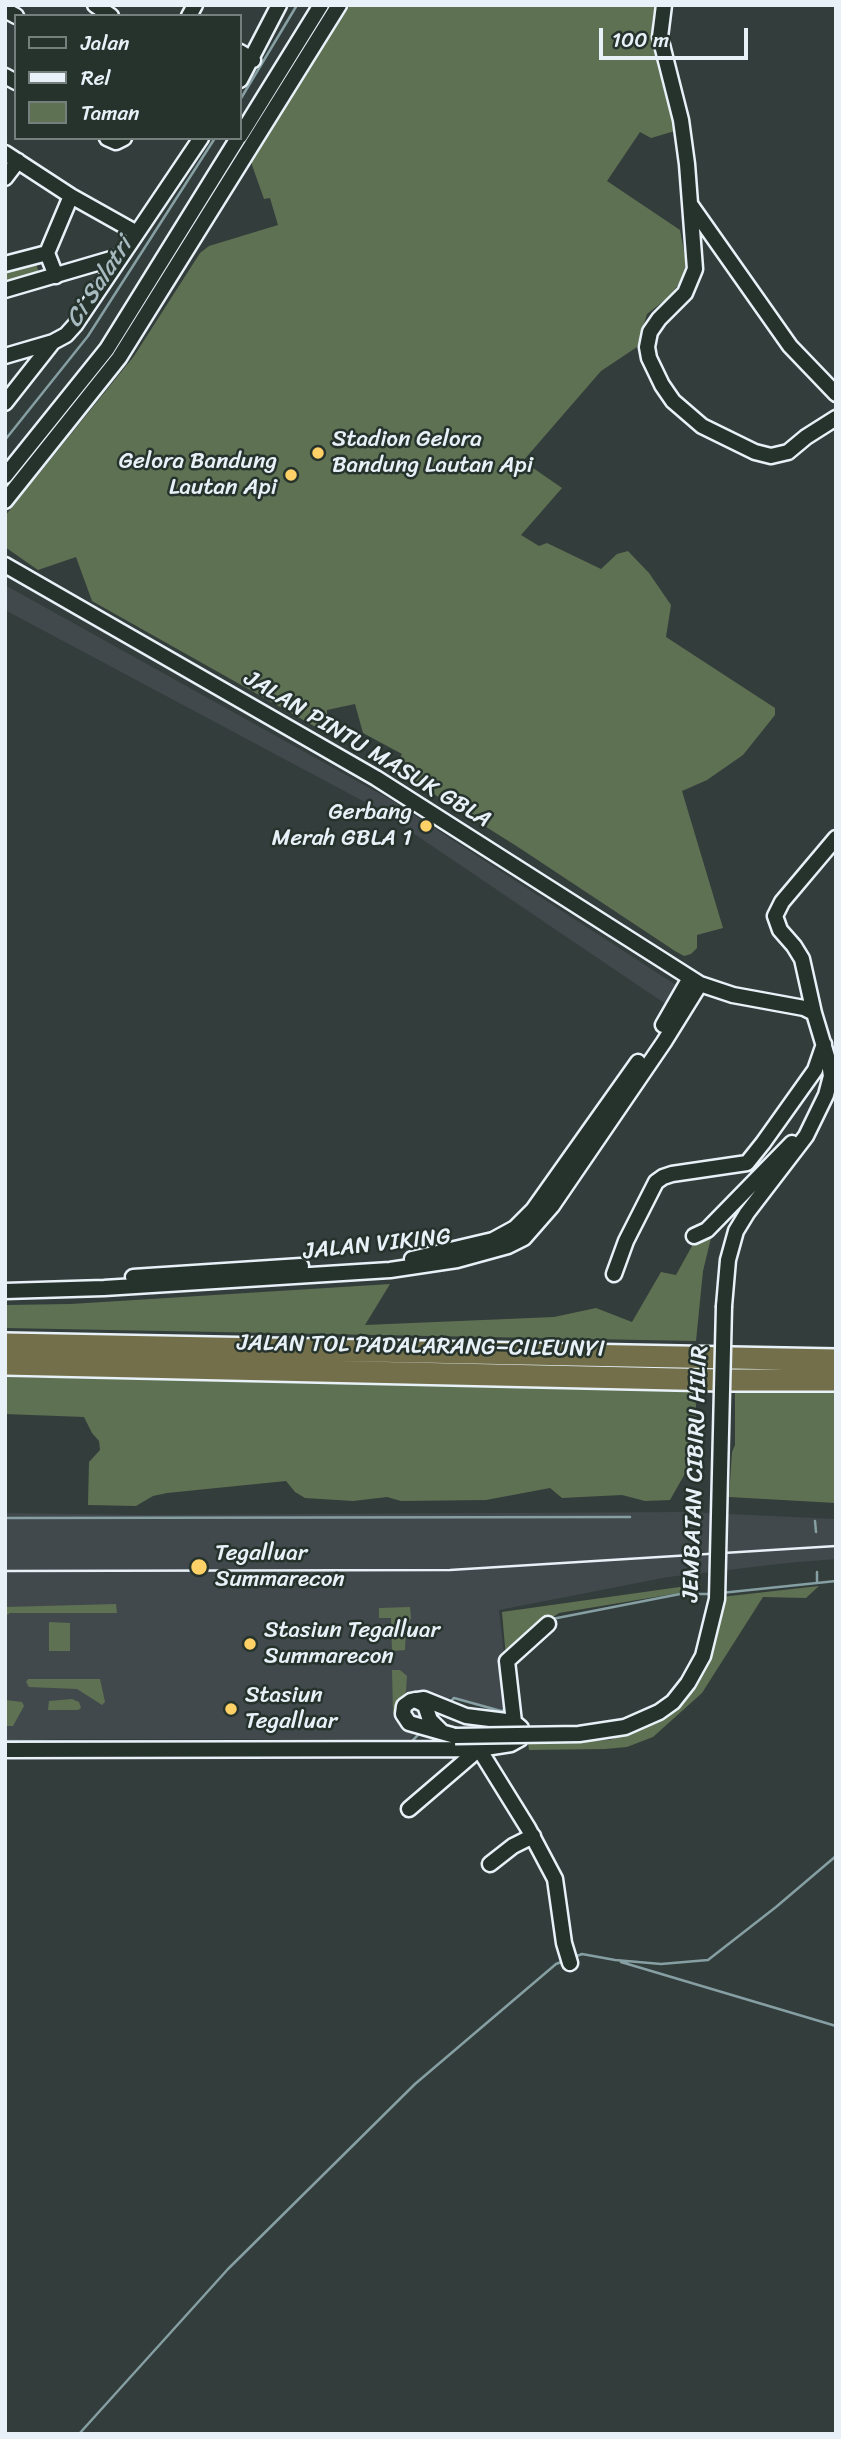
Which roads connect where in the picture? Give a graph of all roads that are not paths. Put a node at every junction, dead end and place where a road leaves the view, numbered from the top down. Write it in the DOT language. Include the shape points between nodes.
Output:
graph roads {
  1 [pos="279,5"];
  2 [pos="321,5"];
  3 [pos="339,5"];
  4 [pos="664,5"];
  5 [pos="246,56"];
  6 [pos="242,132"];
  7 [pos="200,140"];
  8 [pos="237,140"];
  9 [pos="11,157"];
  10 [pos="5,178"];
  11 [pos="71,196"];
  12 [pos="690,204"];
  13 [pos="136,233"];
  14 [pos="47,253"];
  15 [pos="121,256"];
  16 [pos="5,264"];
  17 [pos="56,275"];
  18 [pos="5,290"];
  19 [pos="53,342"];
  20 [pos="5,356"];
  21 [pos="836,394"];
  22 [pos="5,402"];
  23 [pos="836,418"];
  24 [pos="5,476"];
  25 [pos="5,501"];
  26 [pos="5,565"];
  27 [pos="836,838"];
  28 [pos="695,981"];
  29 [pos="814,1013"];
  30 [pos="824,1044"];
  31 [pos="806,1136"];
  32 [pos="694,1236"];
  33 [pos="614,1274"];
  34 [pos="5,1282"];
  35 [pos="5,1291"];
  36 [pos="5,1344"];
  37 [pos="836,1360"];
  38 [pos="5,1364"];
  39 [pos="836,1380"];
  40 [pos="548,1624"];
  41 [pos="432,1707"];
  42 [pos="514,1721"];
  43 [pos="415,1724"];
  44 [pos="450,1735"];
  45 [pos="479,1749"];
  46 [pos="5,1751"];
  47 [pos="409,1809"];
  48 [pos="533,1836"];
  49 [pos="489,1864"];
  50 [pos="568,1957"];
  1 -- 5 [label="street"];
  2 -- 6 [label="street"];
  3 -- 25 [label="street" via="119,358"];
  4 -- 12 [label="street" via="660,37 681,120"];
  7 -- 13 [label="street"];
  8 -- 24 [label="street" via="107,349"];
  9 -- 10 [label="street"];
  9 -- 11 [label="street"];
  11 -- 13 [label="street"];
  11 -- 14 [label="street"];
  12 -- 21 [label="street" via="790,346"];
  12 -- 23 [label="street" via="695,269 685,293 650,332 647,346 662,386 702,426 771,456 788,452"];
  13 -- 15 [label="street"];
  14 -- 16 [label="street"];
  14 -- 17 [label="street"];
  15 -- 17 [label="street"];
  15 -- 19 [label="street" via="75,325"];
  17 -- 18 [label="street"];
  19 -- 20 [label="street"];
  19 -- 22 [label="street"];
  26 -- 28 [label="street, JALAN PINTU MASUK GBLA" via="376,778"];
  27 -- 29 [label="street, JEMBATAN CIBIRU HILIR" via="775,916 802,959"];
  28 -- 29 [label="street, JALAN PINTU MASUK GBLA" via="733,995"];
  28 -- 34 [label="street, JALAN VIKING" via="533,1210 515,1228 493,1240 407,1260"];
  28 -- 35 [label="street, JALAN VIKING" via="664,1042 552,1206 524,1238 509,1246 390,1270"];
  29 -- 30 [label="street, JEMBATAN CIBIRU HILIR"];
  30 -- 31 [label="street, JEMBATAN CIBIRU HILIR" via="831,1076 821,1110"];
  30 -- 33 [label="street" via="815,1070 747,1163 672,1174 656,1182"];
  31 -- 32 [label="street" via="779,1154 707,1230"];
  31 -- 44 [label="street, JEMBATAN CIBIRU HILIR, bridge" via="747,1213 728,1260 717,1599 707,1644 688,1683 659,1712 625,1727 579,1734"];
  36 -- 37 [label="highway, JALAN TOL PADALARANG–CILEUNYI"];
  38 -- 39 [label="highway, JALAN TOL PADALARANG–CILEUNYI"];
  40 -- 42 [label="street" via="507,1661"];
  41 -- 42 [label="street" via="477,1719"];
  41 -- 43 [label="street" via="425,1719"];
  41 -- 43 [label="street" via="415,1700 407,1702 402,1714"];
  41 -- 44 [label="street" via="430,1720"];
  42 -- 45 [label="street" via="522,1728 517,1742"];
  43 -- 44 [label="street, JEMBATAN CIBIRU HILIR"];
  45 -- 46 [label="street"];
  45 -- 47 [label="street"];
  45 -- 48 [label="street"];
  48 -- 49 [label="street"];
  48 -- 50 [label="street" via="555,1880"];
}
